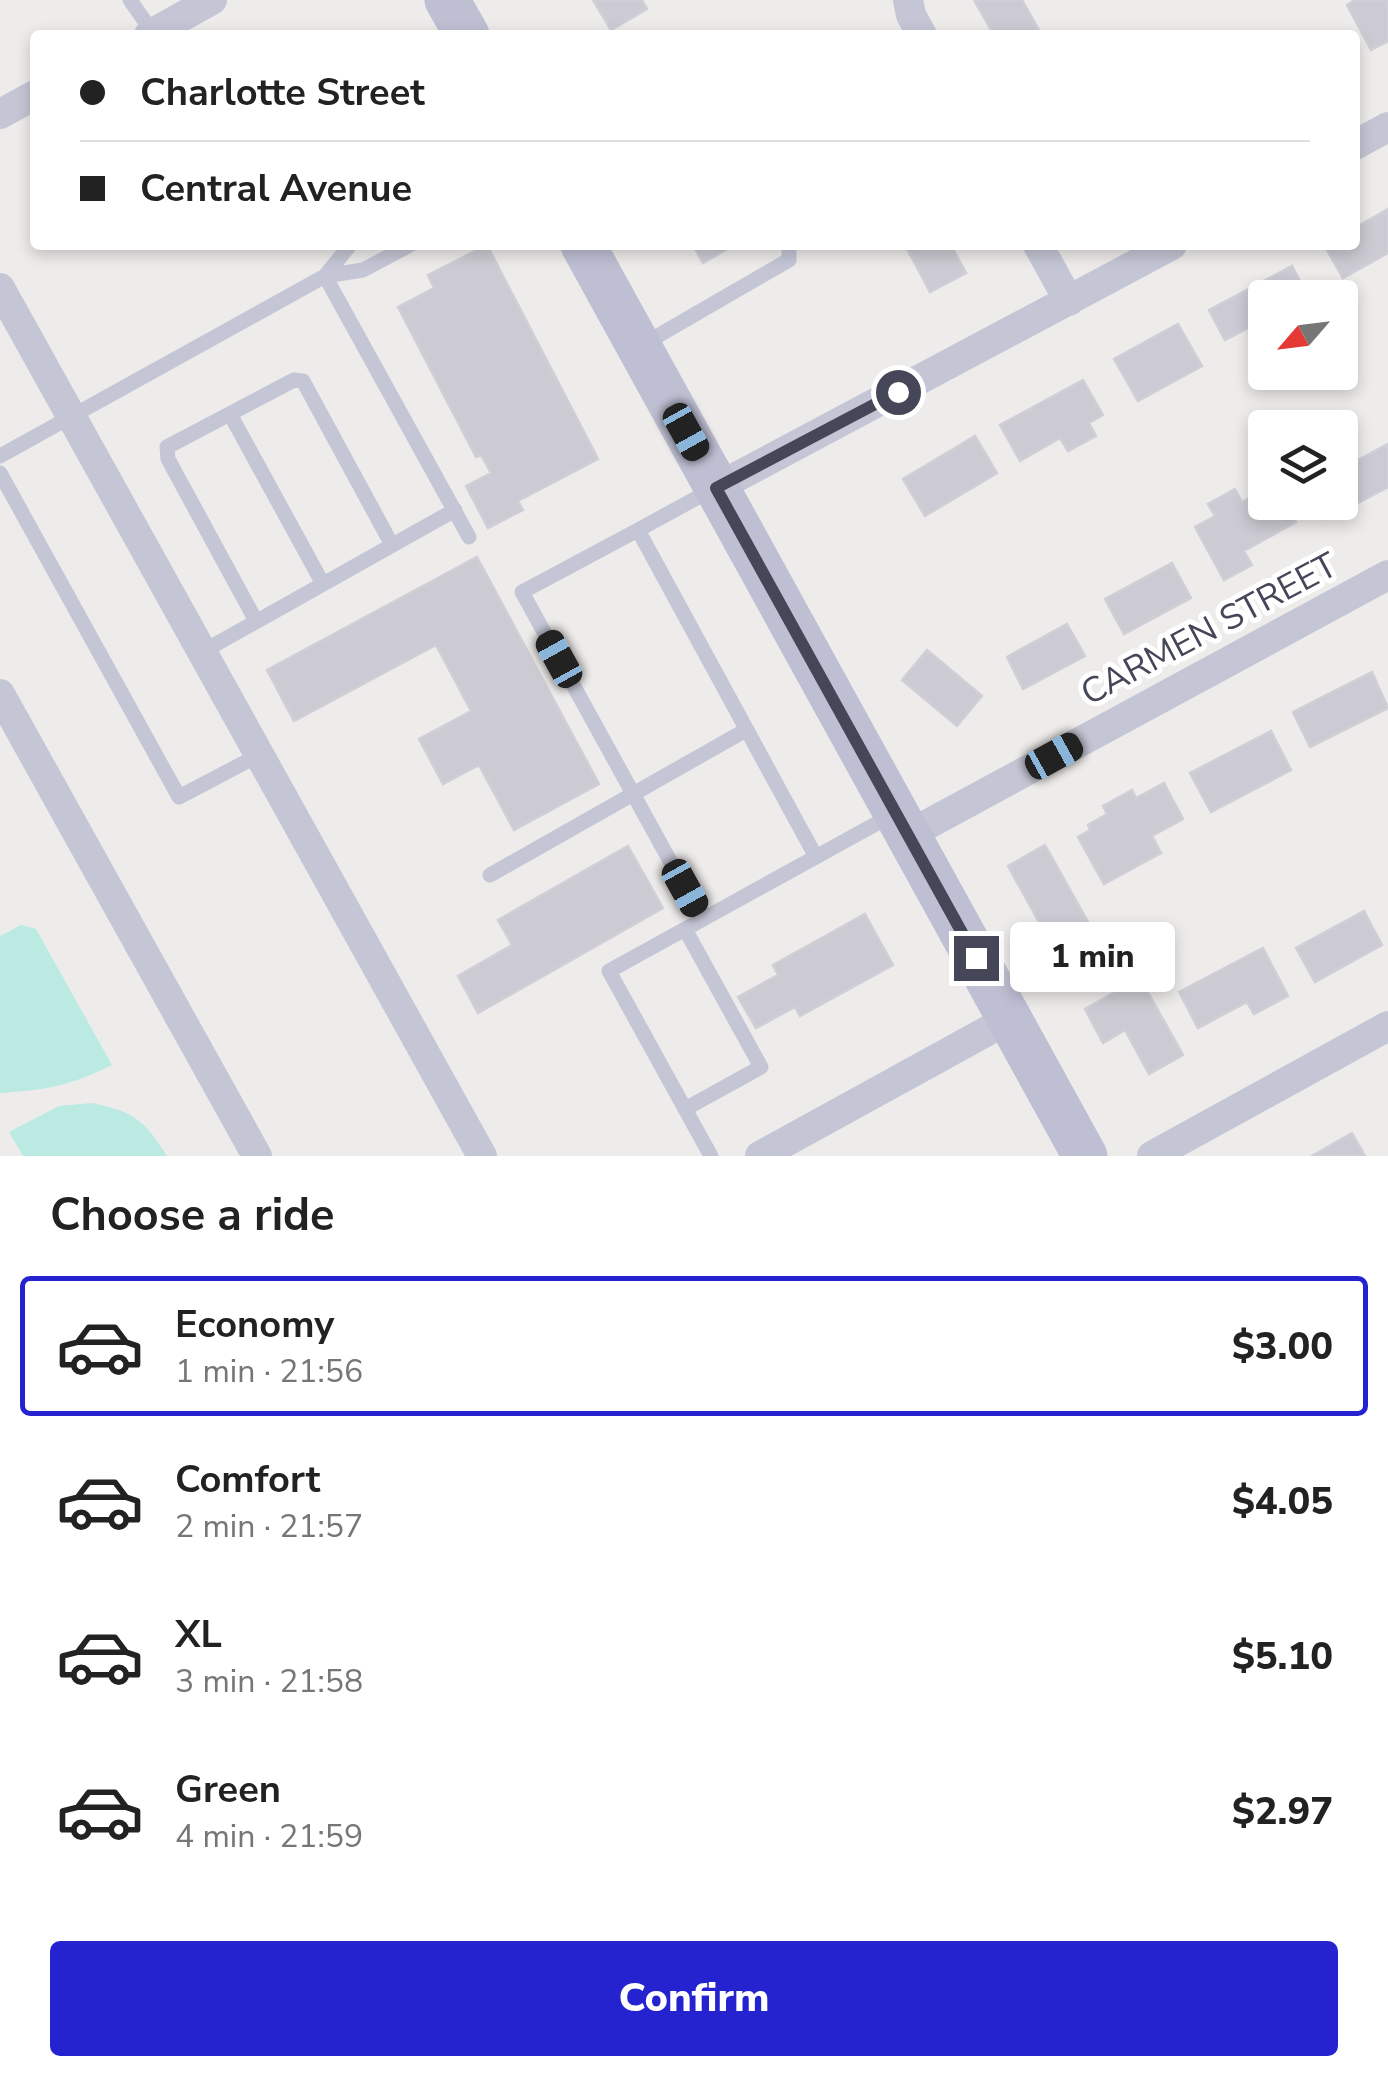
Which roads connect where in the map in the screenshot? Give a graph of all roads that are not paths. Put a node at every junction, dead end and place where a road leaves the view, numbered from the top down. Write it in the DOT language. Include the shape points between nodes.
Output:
graph roads {
  1 [pos="130,0"];
  2 [pos="212,0"];
  3 [pos="908,0"];
  4 [pos="149,30"];
  5 [pos="158,30"];
  6 [pos="920,30"];
  7 [pos="30,99"];
  8 [pos="0,114"];
  9 [pos="1388,128"];
  10 [pos="1360,143"];
  11 [pos="346,250"];
  12 [pos="401,250"];
  13 [pos="789,250"];
  14 [pos="1041,250"];
  15 [pos="1163,250"];
  16 [pos="593,252"];
  17 [pos="325,276"];
  18 [pos="0,288"];
  19 [pos="1068,301"];
  20 [pos="639,347"];
  21 [pos="230,414"];
  22 [pos="72,417"];
  23 [pos="0,456"];
  24 [pos="0,473"];
  25 [pos="716,488"];
  26 [pos="455,510"];
  27 [pos="638,530"];
  28 [pos="469,537"];
  29 [pos="392,545"];
  30 [pos="1388,575"];
  31 [pos="323,584"];
  32 [pos="256,622"];
  33 [pos="202,652"];
  34 [pos="0,694"];
  35 [pos="746,730"];
  36 [pos="259,755"];
  37 [pos="633,794"];
  38 [pos="902,824"];
  39 [pos="816,857"];
  40 [pos="490,875"];
  41 [pos="702,919"];
  42 [pos="685,929"];
  43 [pos="1009,1019"];
  44 [pos="1388,1026"];
  45 [pos="685,1109"];
  46 [pos="256,1156"];
  47 [pos="482,1156"];
  48 [pos="711,1156"];
  49 [pos="760,1156"];
  50 [pos="1085,1156"];
  51 [pos="1152,1156"];
  1 -- 4 [label="lane"];
  2 -- 5 [label="street"];
  3 -- 6 [label="street"];
  7 -- 8 [label="street"];
  9 -- 10 [label="street"];
  11 -- 17 [label="lane"];
  12 -- 17 [label="lane" via="363,270"];
  13 -- 20 [label="lane" via="789,260"];
  14 -- 19 [label="street"];
  15 -- 19 [label="street"];
  16 -- 20 [label="main road"];
  17 -- 22 [label="lane"];
  17 -- 26 [label="lane"];
  18 -- 22 [label="street"];
  19 -- 25 [label="street"];
  20 -- 25 [label="main road"];
  21 -- 29 [label="lane" via="303,381"];
  21 -- 31 [label="lane"];
  21 -- 32 [label="lane" via="168,446 168,459"];
  22 -- 23 [label="lane"];
  22 -- 33 [label="street"];
  24 -- 36 [label="lane" via="179,798"];
  25 -- 27 [label="lane"];
  25 -- 38 [label="main road"];
  26 -- 28 [label="lane"];
  26 -- 29 [label="lane"];
  27 -- 35 [label="lane"];
  27 -- 37 [label="lane" via="522,592"];
  29 -- 31 [label="lane"];
  30 -- 38 [label="street, CARMEN STREET"];
  31 -- 32 [label="lane"];
  32 -- 33 [label="lane"];
  33 -- 36 [label="street"];
  34 -- 46 [label="street"];
  35 -- 37 [label="lane"];
  35 -- 39 [label="lane"];
  36 -- 47 [label="street"];
  37 -- 40 [label="lane"];
  37 -- 41 [label="lane"];
  38 -- 39 [label="lane"];
  38 -- 43 [label="main road"];
  39 -- 41 [label="lane"];
  41 -- 42 [label="lane"];
  42 -- 45 [label="lane" via="609,971"];
  42 -- 45 [label="lane" via="761,1067"];
  43 -- 49 [label="street"];
  43 -- 50 [label="main road"];
  44 -- 51 [label="street"];
  45 -- 48 [label="lane"];
}
